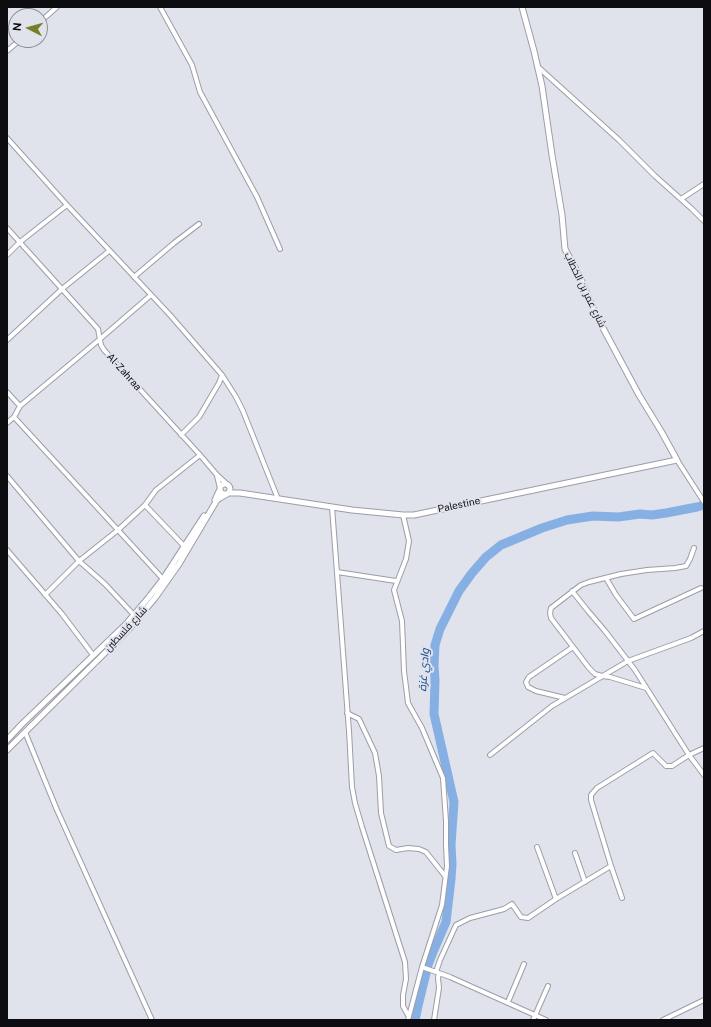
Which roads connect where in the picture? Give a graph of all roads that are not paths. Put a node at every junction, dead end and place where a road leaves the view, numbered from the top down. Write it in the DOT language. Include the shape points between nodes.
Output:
graph roads {
  1 [pos="57,7"];
  2 [pos="160,7"];
  3 [pos="522,7"];
  4 [pos="48,15"];
  5 [pos="537,66"];
  6 [pos="7,138"];
  7 [pos="704,184"];
  8 [pos="681,199"];
  9 [pos="67,205"];
  10 [pos="704,221"];
  11 [pos="199,224"];
  12 [pos="7,228"];
  13 [pos="20,242"];
  14 [pos="280,249"];
  15 [pos="109,251"];
  16 [pos="7,255"];
  17 [pos="134,277"];
  18 [pos="62,289"];
  19 [pos="151,295"];
  20 [pos="100,339"];
  21 [pos="7,340"];
  22 [pos="222,375"];
  23 [pos="7,392"];
  24 [pos="20,406"];
  25 [pos="14,417"];
  26 [pos="7,423"];
  27 [pos="181,436"];
  28 [pos="200,456"];
  29 [pos="676,460"];
  30 [pos="217,475"];
  31 [pos="7,476"];
  32 [pos="228,486"];
  33 [pos="220,488"];
  34 [pos="240,493"];
  35 [pos="227,494"];
  36 [pos="278,499"];
  37 [pos="704,502"];
  38 [pos="145,505"];
  39 [pos="332,507"];
  40 [pos="404,515"];
  41 [pos="118,530"];
  42 [pos="184,546"];
  43 [pos="694,548"];
  44 [pos="7,550"];
  45 [pos="80,561"];
  46 [pos="337,572"];
  47 [pos="606,578"];
  48 [pos="163,579"];
  49 [pos="396,581"];
  50 [pos="701,588"];
  51 [pos="572,591"];
  52 [pos="45,595"];
  53 [pos="134,615"];
  54 [pos="704,632"];
  55 [pos="573,647"];
  56 [pos="93,655"];
  57 [pos="628,661"];
  58 [pos="602,676"];
  59 [pos="646,688"];
  60 [pos="565,698"];
  61 [pos="347,712"];
  62 [pos="25,732"];
  63 [pos="7,740"];
  64 [pos="704,748"];
  65 [pos="7,750"];
  66 [pos="490,755"];
  67 [pos="689,755"];
  68 [pos="704,775"];
  69 [pos="537,847"];
  70 [pos="575,853"];
  71 [pos="611,866"];
  72 [pos="445,876"];
  73 [pos="585,882"];
  74 [pos="622,898"];
  75 [pos="556,899"];
  76 [pos="524,964"];
  77 [pos="423,968"];
  78 [pos="437,972"];
  79 [pos="548,986"];
  80 [pos="704,1000"];
  81 [pos="508,1002"];
  82 [pos="536,1015"];
  83 [pos="408,1019"];
  84 [pos="152,1020"];
  85 [pos="434,1020"];
  86 [pos="533,1020"];
  87 [pos="546,1020"];
  88 [pos="663,1020"];
  1 -- 4 [label="street"];
  2 -- 14 [label="street" via="192,65 200,92 257,198"];
  3 -- 5 [label="street, شارع عمر بن الخطاب"];
  5 -- 8 [label="street"];
  5 -- 29 [label="street, شارع عمر بن الخطاب" via="562,216 565,249 596,315"];
  6 -- 9 [label="street"];
  7 -- 8 [label="street"];
  8 -- 10 [label="street"];
  9 -- 13 [label="street"];
  9 -- 15 [label="street"];
  11 -- 17 [label="street"];
  12 -- 13 [label="street, Al-Zahraa"];
  13 -- 16 [label="street"];
  13 -- 18 [label="street, Al-Zahraa"];
  15 -- 17 [label="street"];
  15 -- 18 [label="street"];
  17 -- 19 [label="street"];
  18 -- 20 [label="street, Al-Zahraa" via="98,329"];
  18 -- 21 [label="street"];
  19 -- 20 [label="street"];
  19 -- 22 [label="street"];
  20 -- 24 [label="street"];
  20 -- 27 [label="street, Al-Zahraa" via="104,350"];
  22 -- 27 [label="street" via="199,417"];
  22 -- 36 [label="street" via="243,411"];
  23 -- 24 [label="street"];
  24 -- 25 [label="street"];
  25 -- 26 [label="street"];
  25 -- 41 [label="street"];
  27 -- 28 [label="street, Al-Zahraa"];
  28 -- 30 [label="street, Al-Zahraa"];
  28 -- 38 [label="street" via="156,490"];
  29 -- 37 [label="street, شارع عمر بن الخطاب"];
  29 -- 40 [label="street, Palestine"];
  30 -- 32 [label="street, Al-Zahraa"];
  30 -- 33 [label="street, Al-Zahraa"];
  31 -- 45 [label="street"];
  32 -- 33 [label="street" via="223,484"];
  32 -- 34 [label="street, Palestine"];
  32 -- 35 [label="street" via="230,490"];
  33 -- 35 [label="street" via="222,493"];
  33 -- 42 [label="street" via="215,500"];
  34 -- 35 [label="street, Palestine"];
  34 -- 36 [label="street, Palestine"];
  35 -- 62 [label="street, شارع فلسطين" via="217,500 179,564 130,628"];
  36 -- 39 [label="street, Palestine"];
  38 -- 41 [label="street"];
  38 -- 42 [label="street"];
  39 -- 40 [label="street, Palestine"];
  39 -- 46 [label="street"];
  40 -- 72 [label="street" via="409,541 406,559 394,590 402,621 408,703 422,728 443,778 447,866"];
  41 -- 45 [label="street"];
  41 -- 48 [label="street"];
  42 -- 48 [label="street"];
  43 -- 47 [label="street" via="686,566"];
  44 -- 52 [label="street"];
  45 -- 52 [label="street"];
  45 -- 53 [label="street"];
  46 -- 49 [label="street"];
  46 -- 61 [label="street"];
  47 -- 50 [label="street" via="634,619"];
  47 -- 51 [label="street" via="581,585"];
  48 -- 53 [label="street"];
  51 -- 55 [label="street" via="551,608 550,613"];
  51 -- 57 [label="street"];
  52 -- 56 [label="street"];
  53 -- 56 [label="street"];
  54 -- 57 [label="street"];
  55 -- 58 [label="street" via="588,668"];
  55 -- 60 [label="street" via="529,677 526,682 528,687 536,691"];
  56 -- 63 [label="street"];
  57 -- 58 [label="street"];
  57 -- 59 [label="street"];
  58 -- 59 [label="street"];
  58 -- 60 [label="street"];
  59 -- 67 [label="street"];
  60 -- 66 [label="street"];
  61 -- 72 [label="street" via="359,719 375,753 381,813 389,846 396,850 408,848 426,852"];
  61 -- 83 [label="street" via="352,786 362,827 405,962 403,1006"];
  62 -- 65 [label="street, شارع فلسطين"];
  62 -- 84 [label="street" via="57,810"];
  64 -- 67 [label="street"];
  67 -- 68 [label="street"];
  67 -- 71 [label="street" via="672,766 666,766 653,752 597,788 591,795"];
  69 -- 75 [label="street"];
  70 -- 73 [label="street"];
  71 -- 73 [label="street"];
  71 -- 74 [label="street"];
  72 -- 77 [label="street" via="442,905"];
  73 -- 75 [label="street"];
  75 -- 78 [label="street" via="528,918 521,917 512,904 504,910 470,918 456,925"];
  76 -- 81 [label="street"];
  77 -- 78 [label="street"];
  77 -- 83 [label="street"];
  78 -- 81 [label="street"];
  78 -- 85 [label="street" via="439,988"];
  79 -- 82 [label="street"];
  80 -- 88 [label="street"];
  81 -- 82 [label="street"];
  82 -- 86 [label="street"];
  82 -- 87 [label="street"];
}
